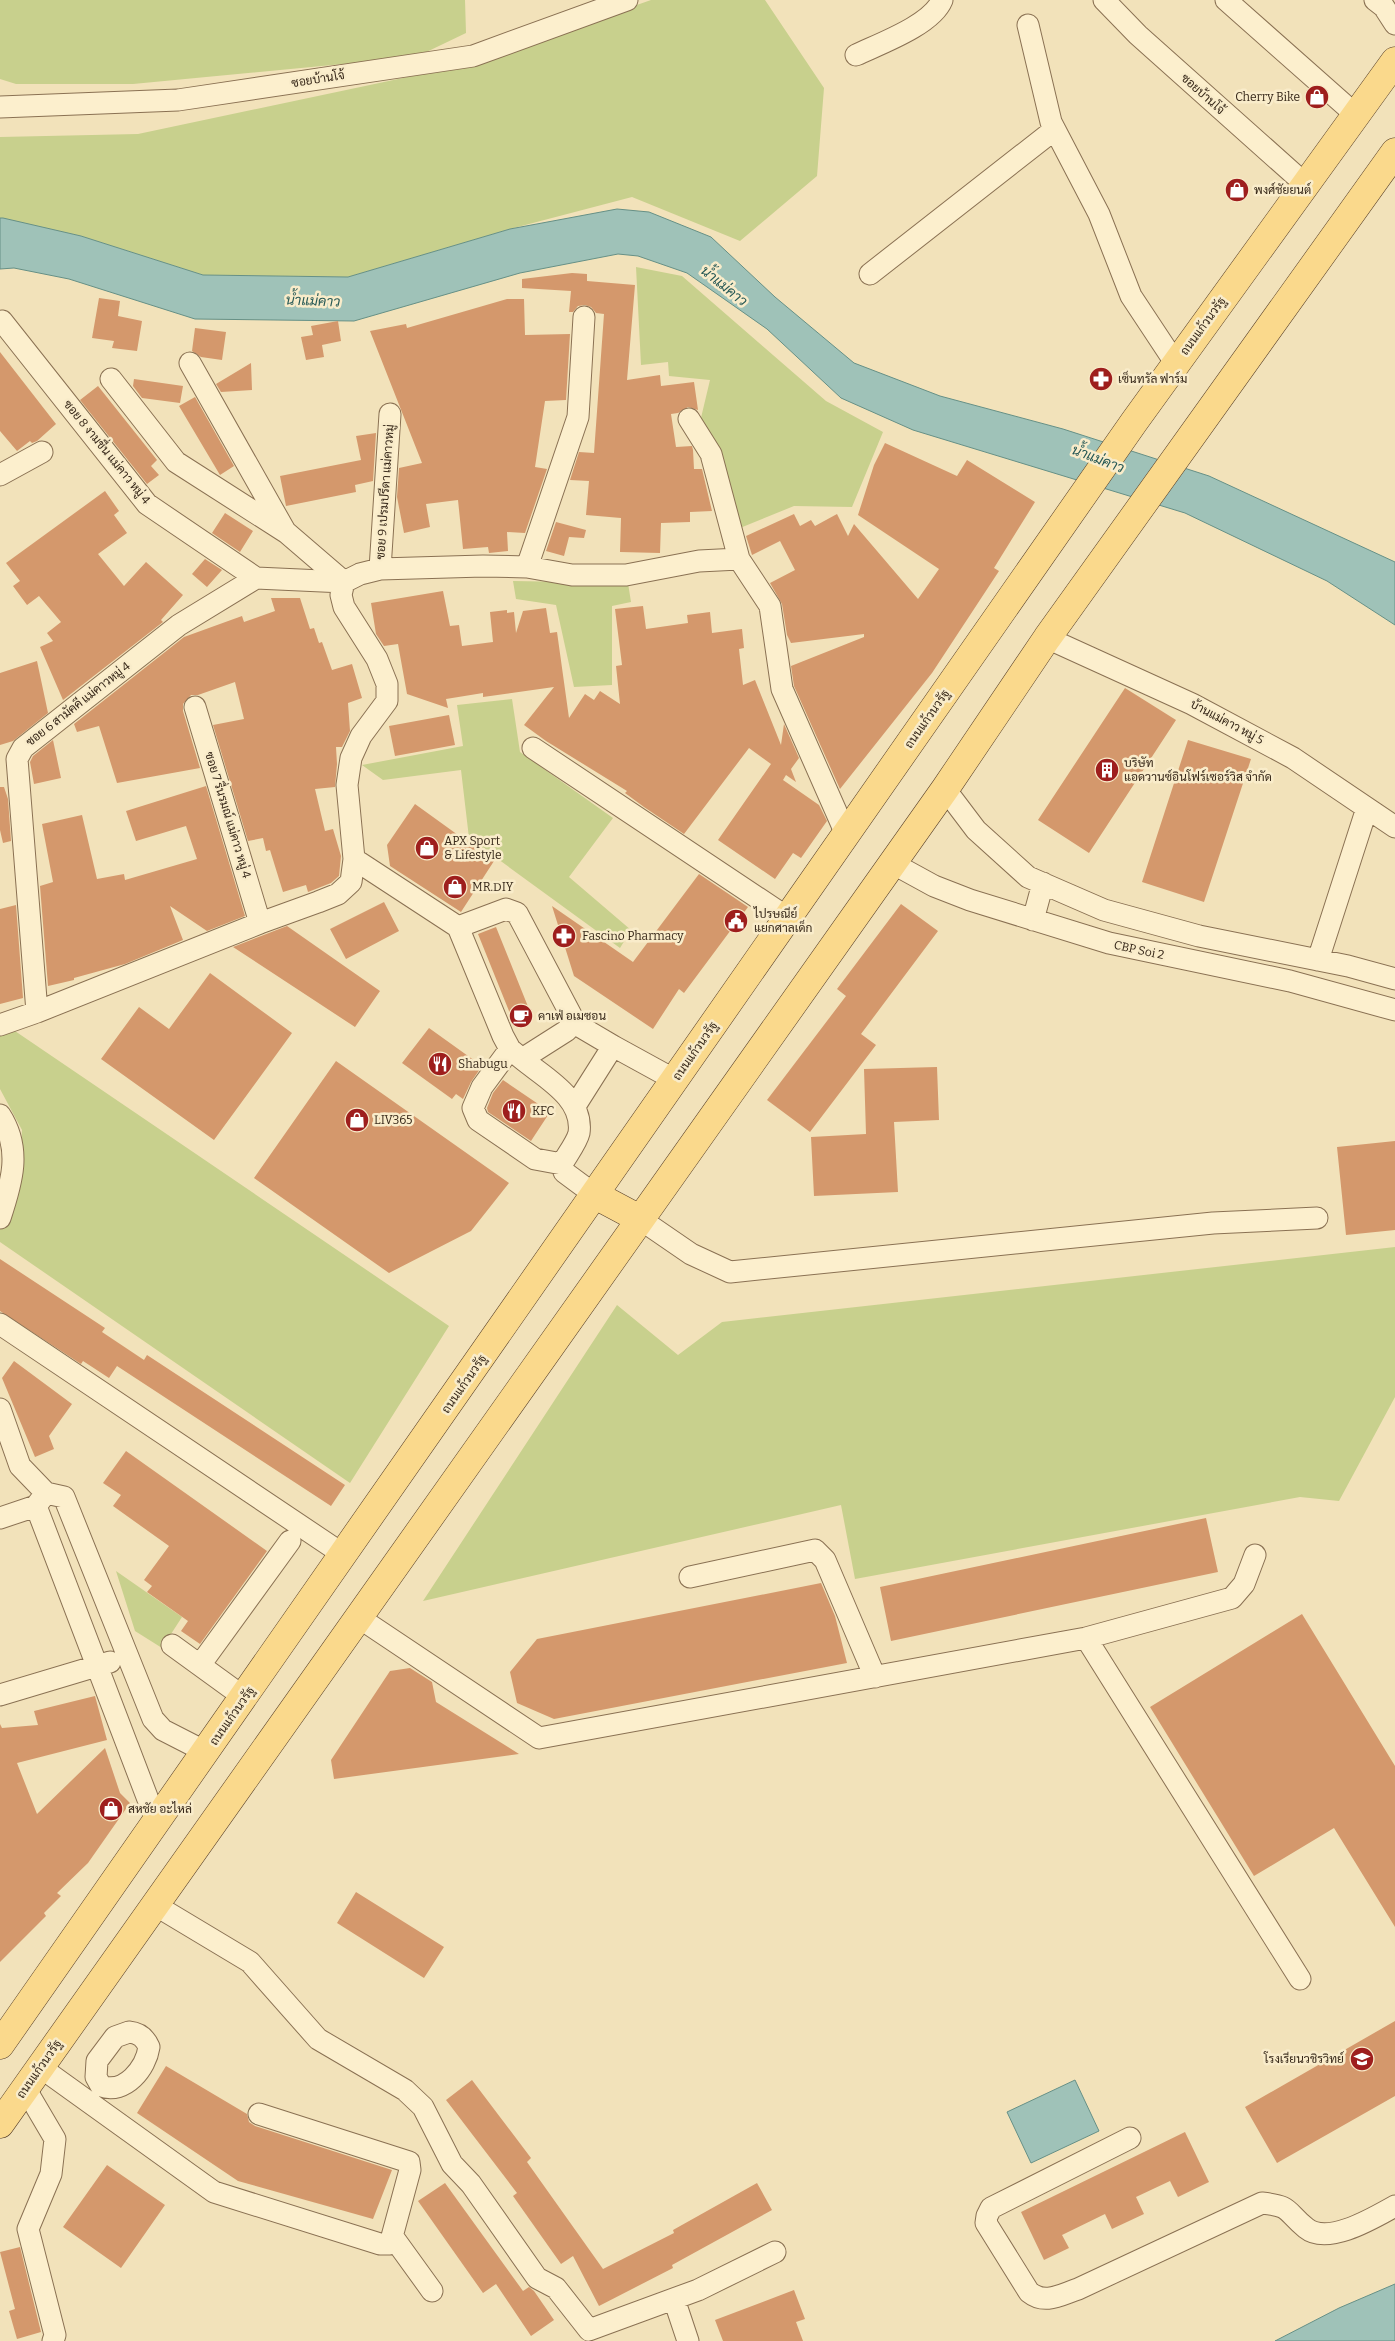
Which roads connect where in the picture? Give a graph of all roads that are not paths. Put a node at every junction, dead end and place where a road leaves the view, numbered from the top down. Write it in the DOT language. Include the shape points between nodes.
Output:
graph roads {
  1 [pos="627,0"];
  2 [pos="942,0"];
  3 [pos="1104,0"];
  4 [pos="1226,0"];
  5 [pos="1375,0"];
  6 [pos="588,6"];
  7 [pos="1395,24"];
  8 [pos="1028,25"];
  9 [pos="856,55"];
  10 [pos="1395,60"];
  11 [pos="0,107"];
  12 [pos="1356,115"];
  13 [pos="1054,130"];
  14 [pos="1395,152"];
  15 [pos="1305,184"];
  16 [pos="870,274"];
  17 [pos="584,317"];
  18 [pos="2,321"];
  19 [pos="190,363"];
  20 [pos="1176,364"];
  21 [pos="111,378"];
  22 [pos="390,414"];
  23 [pos="689,419"];
  24 [pos="42,452"];
  25 [pos="0,475"];
  26 [pos="287,533"];
  27 [pos="740,559"];
  28 [pos="527,567"];
  29 [pos="380,569"];
  30 [pos="256,578"];
  31 [pos="344,582"];
  32 [pos="1047,638"];
  33 [pos="195,707"];
  34 [pos="533,748"];
  35 [pos="944,790"];
  36 [pos="1367,808"];
  37 [pos="1395,827"];
  38 [pos="846,834"];
  39 [pos="354,859"];
  40 [pos="892,863"];
  41 [pos="1043,883"];
  42 [pos="788,918"];
  43 [pos="1033,920"];
  44 [pos="260,923"];
  45 [pos="458,927"];
  46 [pos="1318,960"];
  47 [pos="1395,980"];
  48 [pos="1395,1010"];
  49 [pos="37,1012"];
  50 [pos="574,1023"];
  51 [pos="0,1025"];
  52 [pos="613,1046"];
  53 [pos="516,1054"];
  54 [pos="675,1080"];
  55 [pos="574,1106"];
  56 [pos="3,1125"];
  57 [pos="562,1164"];
  58 [pos="595,1195"];
  59 [pos="0,1218"];
  60 [pos="1317,1218"];
  61 [pos="640,1219"];
  62 [pos="0,1324"];
  63 [pos="0,1409"];
  64 [pos="41,1500"];
  65 [pos="0,1518"];
  66 [pos="290,1541"];
  67 [pos="1255,1554"];
  68 [pos="344,1555"];
  69 [pos="690,1577"];
  70 [pos="358,1617"];
  71 [pos="1086,1638"];
  72 [pos="172,1645"];
  73 [pos="126,1656"];
  74 [pos="200,1665"];
  75 [pos="98,1666"];
  76 [pos="875,1676"];
  77 [pos="0,1694"];
  78 [pos="245,1698"];
  79 [pos="206,1752"];
  80 [pos="157,1823"];
  81 [pos="155,1904"];
  82 [pos="1300,1979"];
  83 [pos="0,2045"];
  84 [pos="33,2078"];
  85 [pos="259,2114"];
  86 [pos="0,2124"];
  87 [pos="1130,2138"];
  88 [pos="1395,2206"];
  89 [pos="393,2237"];
  90 [pos="776,2252"];
  91 [pos="432,2290"];
  92 [pos="674,2299"];
  93 [pos="53,2341"];
  94 [pos="688,2341"];
  1 -- 6 [label="street, ซอยบ้านโจ้"];
  2 -- 9 [label="street" via="931,14 908,30"];
  3 -- 15 [label="street, ซอยบ้านโจ้" via="1138,35"];
  4 -- 12 [label="street"];
  5 -- 7 [label="street"];
  6 -- 11 [label="street, ซอยบ้านโจ้" via="473,56 178,100"];
  8 -- 13 [label="street"];
  10 -- 12 [label="main road, ถนนแก้วนวรัฐ"];
  12 -- 15 [label="main road, ถนนแก้วนวรัฐ"];
  13 -- 16 [label="street"];
  13 -- 20 [label="street" via="1099,214 1131,296"];
  14 -- 32 [label="main road, ถนนแก้วนวรัฐ"];
  15 -- 20 [label="main road, ถนนแก้วนวรัฐ"];
  17 -- 28 [label="street" via="578,417"];
  18 -- 30 [label="street, ซอย 8 งามชื่น แม่คาว หมู่ 4" via="147,504"];
  19 -- 26 [label="street"];
  20 -- 38 [label="main road, ถนนแก้วนวรัฐ"];
  21 -- 26 [label="street" via="176,462"];
  22 -- 29 [label="street, ซอย 9 เปรมปรีดา แม่คาวหมู่"];
  23 -- 27 [label="street" via="712,454"];
  24 -- 25 [label="street"];
  26 -- 31 [label="street"];
  27 -- 28 [label="street" via="699,561 626,575 572,575"];
  27 -- 38 [label="street" via="770,606 782,689"];
  28 -- 29 [label="street"];
  29 -- 31 [label="street"];
  30 -- 31 [label="street"];
  30 -- 49 [label="street, ซอย 6 สามัคคี แม่คาวหมู่ 4" via="179,625 23,748 17,760"];
  31 -- 39 [label="street" via="341,595 344,607 377,659 387,684 387,701 360,736 351,758 346,786"];
  32 -- 35 [label="main road, ถนนแก้วนวรัฐ"];
  32 -- 36 [label="street, บ้านแม่คาว หมู่ 5" via="1192,704 1293,758"];
  33 -- 44 [label="street, ซอย 7 รื่นรมณ์ แม่คาว หมู่ 4"];
  34 -- 42 [label="street"];
  35 -- 40 [label="main road, ถนนแก้วนวรัฐ"];
  35 -- 41 [label="street" via="976,830 1028,877"];
  36 -- 37 [label="street, บ้านแม่คาว หมู่ 5"];
  36 -- 46 [label="street"];
  38 -- 42 [label="main road, ถนนแก้วนวรัฐ"];
  39 -- 44 [label="street" via="351,882 338,894"];
  39 -- 45 [label="street"];
  40 -- 43 [label="street, CBP Soi 2" via="934,886"];
  40 -- 61 [label="main road, ถนนแก้วนวรัฐ"];
  41 -- 43 [label="street"];
  41 -- 46 [label="street" via="1104,910 1199,936"];
  42 -- 54 [label="main road, ถนนแก้วนวรัฐ"];
  43 -- 48 [label="street, CBP Soi 2" via="1108,943 1290,981"];
  44 -- 49 [label="street"];
  45 -- 50 [label="street" via="506,909 517,913"];
  45 -- 53 [label="street"];
  46 -- 47 [label="street"];
  49 -- 51 [label="street"];
  50 -- 52 [label="street"];
  50 -- 53 [label="street" via="566,1031"];
  52 -- 54 [label="street"];
  52 -- 55 [label="street"];
  53 -- 55 [label="street" via="568,1096"];
  53 -- 57 [label="street" via="482,1087 473,1108 478,1120 535,1159"];
  54 -- 58 [label="main road, ถนนแก้วนวรัฐ"];
  55 -- 57 [label="street" via="578,1114 579,1134"];
  56 -- 59 [label="street" via="13,1167"];
  57 -- 58 [label="street" via="564,1172"];
  58 -- 61 [label="main road"];
  58 -- 68 [label="main road, ถนนแก้วนวรัฐ"];
  60 -- 61 [label="street" via="1203,1224 730,1272 691,1254"];
  61 -- 70 [label="main road, ถนนแก้วนวรัฐ"];
  62 -- 68 [label="street"];
  63 -- 64 [label="street" via="20,1466"];
  64 -- 65 [label="street"];
  64 -- 73 [label="street" via="64,1497"];
  64 -- 75 [label="street"];
  66 -- 74 [label="street"];
  67 -- 71 [label="street" via="1244,1584 1232,1598"];
  68 -- 78 [label="main road, ถนนแก้วนวรัฐ"];
  69 -- 76 [label="street" via="815,1550 825,1560"];
  70 -- 76 [label="street" via="539,1738"];
  70 -- 81 [label="main road, ถนนแก้วนวรัฐ"];
  71 -- 76 [label="street"];
  71 -- 82 [label="street"];
  72 -- 74 [label="street"];
  73 -- 75 [label="street"];
  73 -- 79 [label="street" via="158,1726"];
  74 -- 78 [label="street"];
  75 -- 77 [label="street"];
  75 -- 80 [label="street"];
  78 -- 79 [label="main road, ถนนแก้วนวรัฐ"];
  79 -- 80 [label="main road, ถนนแก้วนวรัฐ"];
  80 -- 83 [label="main road, ถนนแก้วนวรัฐ"];
  81 -- 84 [label="main road, ถนนแก้วนวรัฐ"];
  81 -- 92 [label="street" via="250,1962 318,2039 405,2090 424,2107 452,2164 471,2184 537,2278 556,2288 589,2330"];
  84 -- 86 [label="main road, ถนนแก้วนวรัฐ"];
  84 -- 89 [label="street" via="95,2094 214,2192 383,2244 390,2244"];
  84 -- 93 [label="street" via="55,2140 51,2174 28,2228 55,2335"];
  85 -- 89 [label="street" via="409,2162 410,2170"];
  87 -- 88 [label="street" via="991,2208 986,2223 1029,2292 1037,2298 1048,2299 1078,2289 1262,2203 1283,2205 1308,2230 1331,2235"];
  89 -- 91 [label="street"];
  90 -- 92 [label="street"];
  92 -- 94 [label="street"];
}
